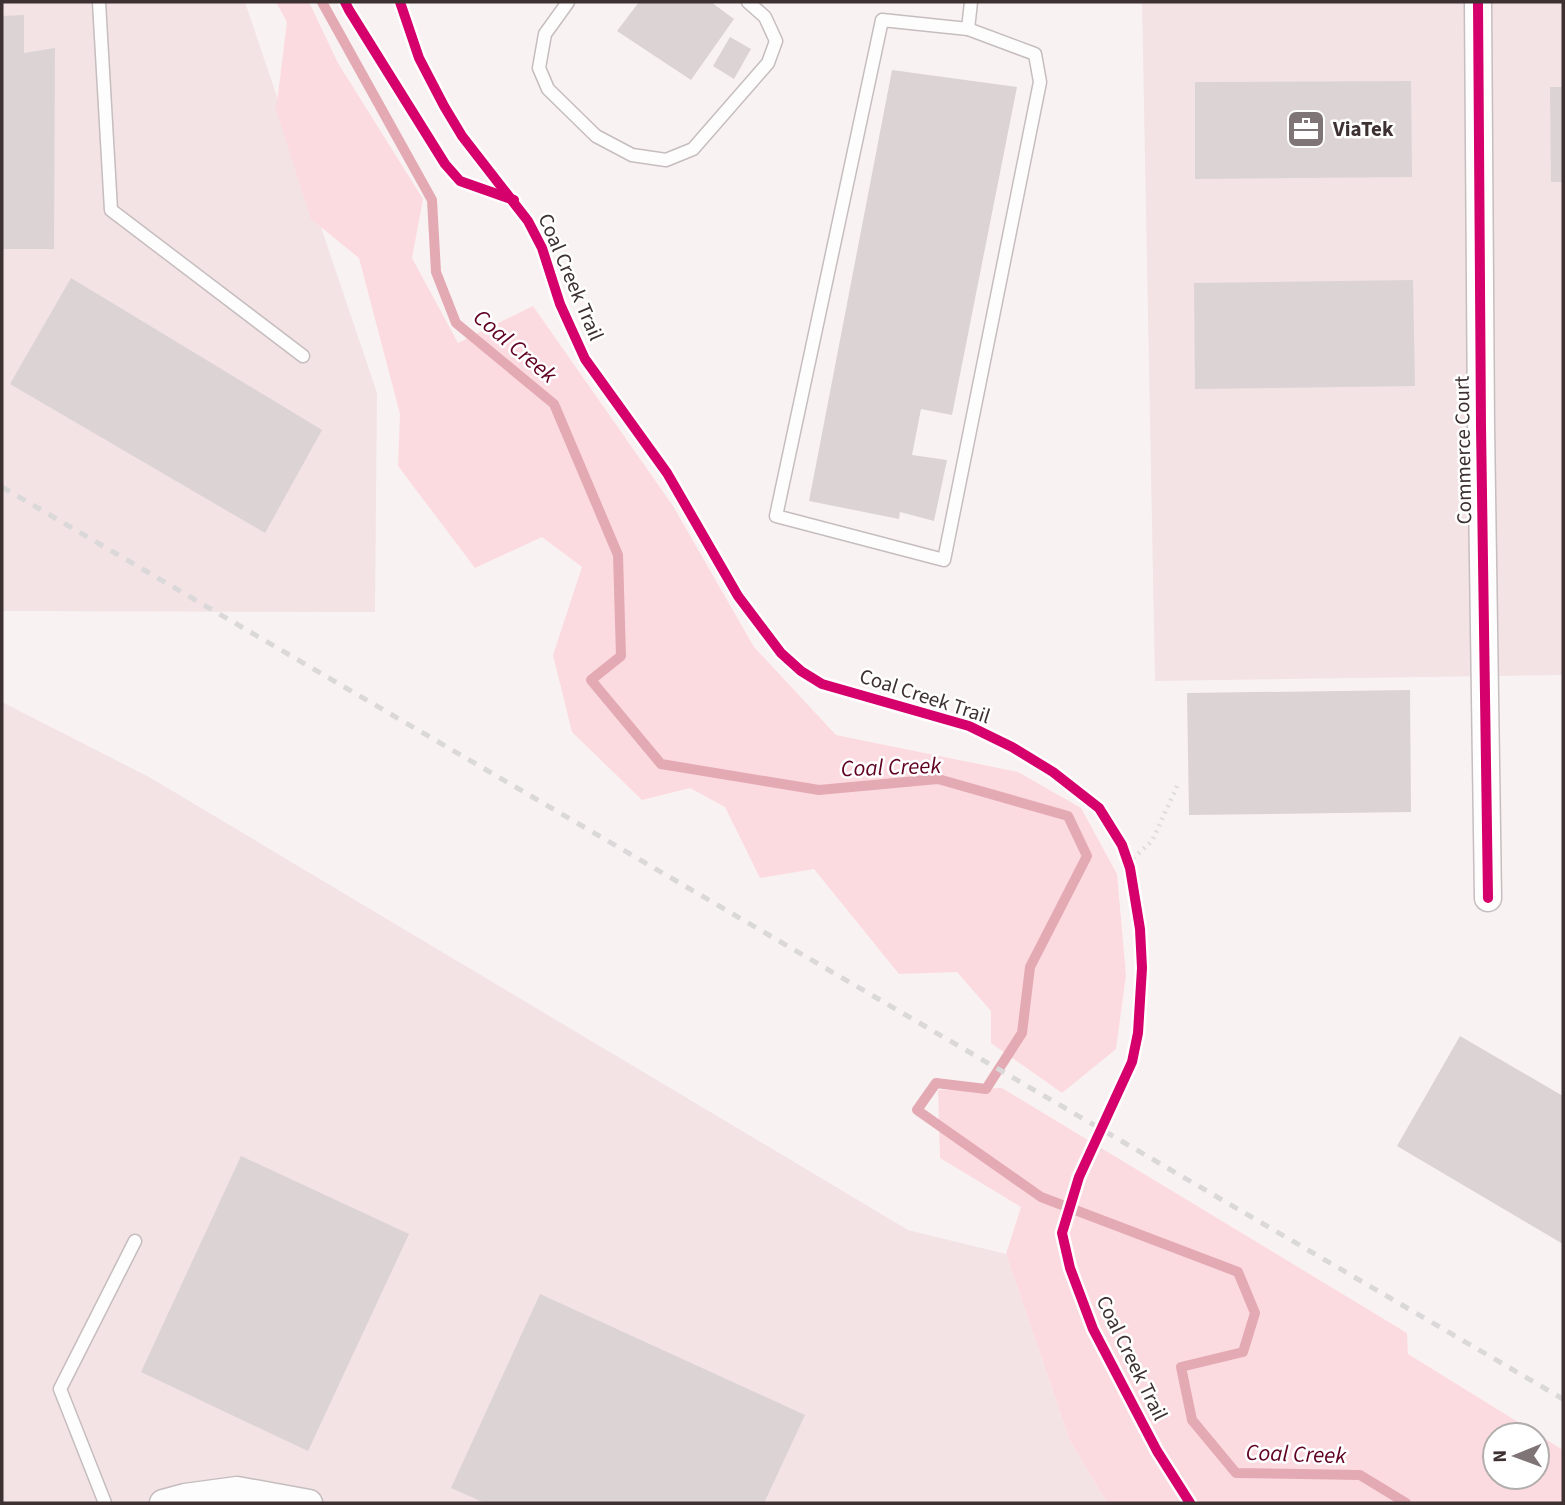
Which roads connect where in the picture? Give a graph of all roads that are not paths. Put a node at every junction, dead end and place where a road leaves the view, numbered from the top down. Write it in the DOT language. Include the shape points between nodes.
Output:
graph roads {
  1 [pos="99,2"];
  2 [pos="568,2"];
  3 [pos="748,2"];
  4 [pos="971,2"];
  5 [pos="1478,2"];
  6 [pos="968,29"];
  7 [pos="303,356"];
  8 [pos="1488,898"];
  9 [pos="135,1241"];
  10 [pos="105,1503"];
  11 [pos="163,1503"];
  12 [pos="309,1503"];
  1 -- 7 [label="lane" via="111,210"];
  2 -- 3 [label="lane" via="545,34 539,68 548,89 596,136 632,155 666,160 694,149 768,63 776,41 765,17"];
  4 -- 6 [label="lane"];
  5 -- 8 [label="street, Commerce Court"];
  6 -- 6 [label="lane" via="1035,54 1040,82 944,560 776,516 882,20"];
  9 -- 10 [label="lane" via="60,1389"];
  11 -- 12 [label="street" via="237,1490"];
}
